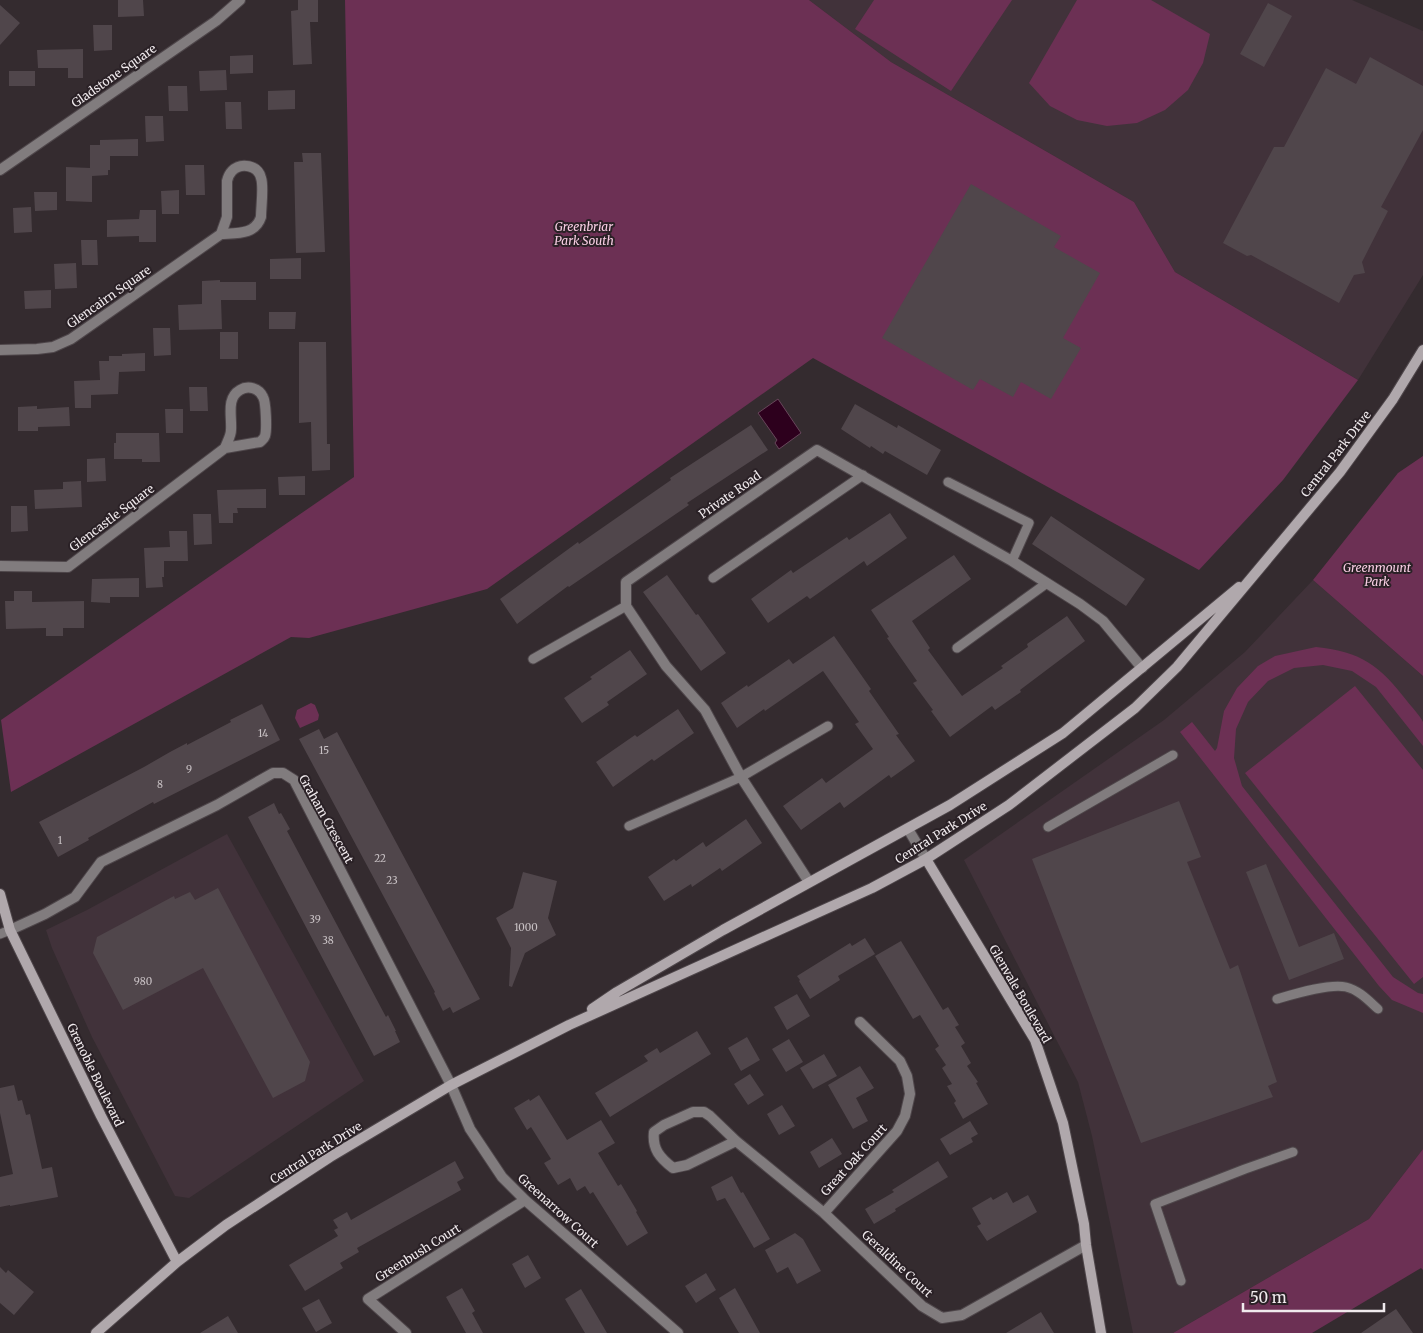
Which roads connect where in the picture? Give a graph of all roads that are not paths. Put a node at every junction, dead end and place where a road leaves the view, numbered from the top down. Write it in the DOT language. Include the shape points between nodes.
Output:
graph roads {
  1 [pos="240,0"];
  2 [pos="0,170"];
  3 [pos="221,234"];
  4 [pos="0,350"];
  5 [pos="1423,350"];
  6 [pos="225,448"];
  7 [pos="863,476"];
  8 [pos="948,482"];
  9 [pos="1012,561"];
  10 [pos="0,566"];
  11 [pos="1261,568"];
  12 [pos="713,578"];
  13 [pos="1048,583"];
  14 [pos="626,606"];
  15 [pos="957,648"];
  16 [pos="534,659"];
  17 [pos="1142,668"];
  18 [pos="828,726"];
  19 [pos="1173,755"];
  20 [pos="741,777"];
  21 [pos="629,826"];
  22 [pos="1048,827"];
  23 [pos="908,829"];
  24 [pos="926,859"];
  25 [pos="809,882"];
  26 [pos="0,894"];
  27 [pos="5,932"];
  28 [pos="1277,999"];
  29 [pos="1378,1009"];
  30 [pos="860,1022"];
  31 [pos="569,1024"];
  32 [pos="451,1085"];
  33 [pos="736,1141"];
  34 [pos="1293,1152"];
  35 [pos="525,1200"];
  36 [pos="824,1213"];
  37 [pos="1086,1245"];
  38 [pos="177,1262"];
  39 [pos="1180,1281"];
  40 [pos="96,1333"];
  41 [pos="406,1333"];
  42 [pos="678,1333"];
  43 [pos="1101,1333"];
  1 -- 2 [label="street, Gladstone Square" via="216,21"];
  3 -- 3 [label="street" via="248,232 260,222 262,178 255,169 237,167 228,176 227,218"];
  3 -- 4 [label="street, Glencairn Square" via="71,338 53,347"];
  5 -- 11 [label="street, Central Park Drive" via="1394,399 1340,472"];
  6 -- 6 [label="street, Glencastle Square" via="257,443 263,439 266,433 265,399 258,390 242,388 234,395 231,432"];
  6 -- 10 [label="street, Glencastle Square" via="68,567"];
  7 -- 9 [label="street, Private Road"];
  7 -- 12 [label="lane"];
  7 -- 14 [label="street, Private Road" via="817,450 626,582"];
  8 -- 9 [label="lane" via="1029,523"];
  9 -- 13 [label="street, Private Road"];
  11 -- 17 [label="street, Central Park Drive"];
  11 -- 24 [label="street, Central Park Drive" via="1177,668 1134,708 1009,805"];
  13 -- 15 [label="lane"];
  13 -- 17 [label="street, Private Road" via="1103,622"];
  14 -- 16 [label="lane"];
  14 -- 20 [label="street" via="666,666 705,710"];
  17 -- 23 [label="street, Central Park Drive" via="1063,733"];
  18 -- 20 [label="lane"];
  19 -- 22 [label="lane"];
  20 -- 21 [label="lane"];
  20 -- 25 [label="street"];
  23 -- 24 [label="street, Glenvale Boulevard"];
  23 -- 25 [label="street, Central Park Drive"];
  24 -- 31 [label="street, Central Park Drive" via="872,888"];
  24 -- 37 [label="street, Glenvale Boulevard" via="1035,1040 1063,1123"];
  25 -- 31 [label="street, Central Park Drive" via="617,992"];
  26 -- 27 [label="street, Grenoble Boulevard"];
  27 -- 32 [label="street, Graham Crescent" via="76,897 101,862 272,774 283,773 294,780"];
  27 -- 38 [label="street, Grenoble Boulevard"];
  28 -- 29 [label="lane" via="1324,987 1346,987"];
  30 -- 36 [label="street, Great Oak Court" via="900,1060 910,1094 897,1132"];
  31 -- 32 [label="street, Central Park Drive"];
  32 -- 35 [label="street, Greenarrow Court" via="470,1129 502,1177"];
  32 -- 38 [label="street, Central Park Drive" via="322,1162 226,1225"];
  33 -- 33 [label="street, Geraldine Court" via="710,1116 704,1112 693,1112 654,1132 653,1144 663,1161 673,1168 687,1165"];
  33 -- 36 [label="street, Geraldine Court"];
  34 -- 39 [label="lane" via="1155,1204"];
  35 -- 41 [label="street, Greenbush Court" via="368,1299"];
  35 -- 42 [label="street, Greenarrow Court"];
  36 -- 37 [label="street, Geraldine Court" via="922,1306 942,1318 962,1315"];
  37 -- 43 [label="street, Glenvale Boulevard"];
  38 -- 40 [label="street, Central Park Drive"];
}
